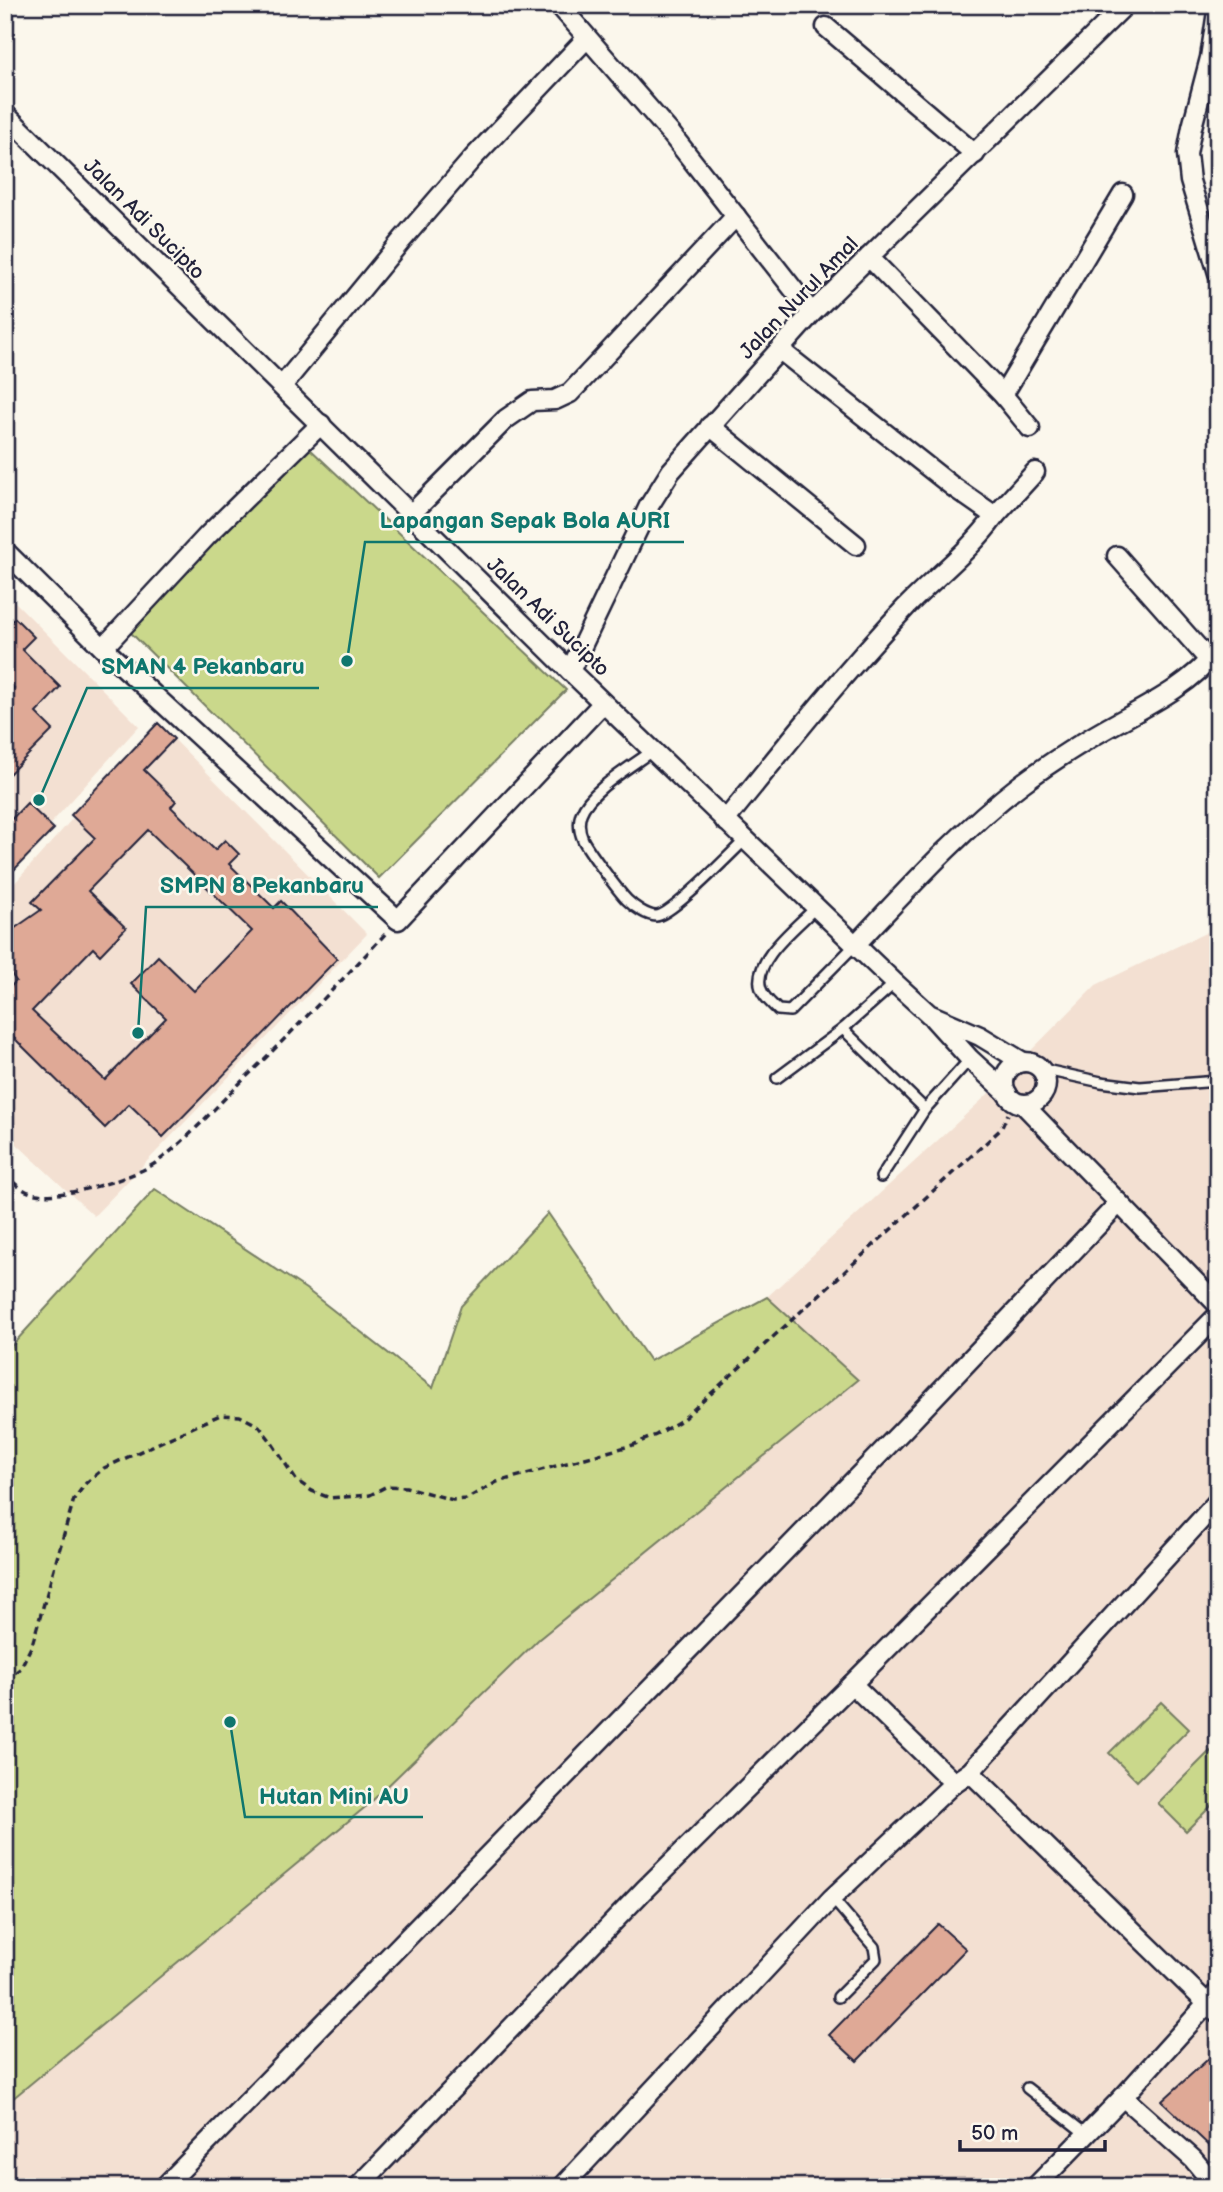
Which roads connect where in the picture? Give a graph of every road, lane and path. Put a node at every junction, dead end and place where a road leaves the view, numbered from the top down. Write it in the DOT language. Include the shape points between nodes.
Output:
graph roads {
  1 [pos="559,5"];
  2 [pos="1125,5"];
  3 [pos="1218,5"];
  4 [pos="826,26"];
  5 [pos="587,38"];
  6 [pos="1214,60"];
  7 [pos="5,114"];
  8 [pos="975,154"];
  9 [pos="1123,194"];
  10 [pos="736,216"];
  11 [pos="869,257"];
  12 [pos="1218,273"];
  13 [pos="812,313"];
  14 [pos="780,350"];
  15 [pos="282,386"];
  16 [pos="1003,395"];
  17 [pos="321,424"];
  18 [pos="710,426"];
  19 [pos="1030,428"];
  20 [pos="1035,472"];
  21 [pos="411,514"];
  22 [pos="995,516"];
  23 [pos="856,545"];
  24 [pos="5,551"];
  25 [pos="1117,555"];
  26 [pos="103,648"];
  27 [pos="1214,655"];
  28 [pos="569,671"];
  29 [pos="603,703"];
  30 [pos="652,751"];
  31 [pos="725,821"];
  32 [pos="745,840"];
  33 [pos="815,908"];
  34 [pos="398,920"];
  35 [pos="855,945"];
  36 [pos="895,984"];
  37 [pos="929,1014"];
  38 [pos="843,1029"];
  39 [pos="970,1059"];
  40 [pos="1023,1062"];
  41 [pos="1041,1069"];
  42 [pos="776,1078"];
  43 [pos="1218,1081"];
  44 [pos="1014,1099"];
  45 [pos="925,1109"];
  46 [pos="5,1174"];
  47 [pos="881,1177"];
  48 [pos="1119,1203"];
  49 [pos="1218,1305"];
  50 [pos="1218,1315"];
  51 [pos="1218,1501"];
  52 [pos="5,1680"];
  53 [pos="852,1684"];
  54 [pos="970,1772"];
  55 [pos="954,1783"];
  56 [pos="832,1898"];
  57 [pos="838,1997"];
  58 [pos="1214,2003"];
  59 [pos="1027,2088"];
  60 [pos="1123,2096"];
  61 [pos="1087,2135"];
  62 [pos="164,2187"];
  63 [pos="358,2187"];
  64 [pos="562,2187"];
  65 [pos="1035,2187"];
  66 [pos="1208,2187"];
  1 -- 5 [label="street"];
  2 -- 8 [label="street, Jalan Nurul Amal"];
  3 -- 6 [label="street"];
  4 -- 8 [label="street"];
  5 -- 10 [label="street"];
  5 -- 15 [label="street" via="464,169"];
  6 -- 12 [label="street" via="1188,154 1190,181"];
  7 -- 15 [label="street, Jalan Adi Sucipto"];
  8 -- 11 [label="street, Jalan Nurul Amal"];
  9 -- 16 [label="street"];
  10 -- 13 [label="street"];
  10 -- 21 [label="street" via="570,393 532,401 506,419"];
  11 -- 13 [label="street, Jalan Nurul Amal"];
  11 -- 16 [label="street"];
  13 -- 14 [label="street, Jalan Nurul Amal"];
  14 -- 18 [label="street, Jalan Nurul Amal"];
  14 -- 22 [label="street"];
  15 -- 17 [label="street, Jalan Adi Sucipto"];
  16 -- 19 [label="street"];
  17 -- 21 [label="street, Jalan Adi Sucipto"];
  17 -- 26 [label="street" via="208,535"];
  18 -- 23 [label="street"];
  18 -- 28 [label="street, Jalan Nurul Amal" via="671,471 649,506"];
  20 -- 22 [label="street"];
  21 -- 28 [label="street, Jalan Adi Sucipto"];
  22 -- 31 [label="street" via="829,691"];
  24 -- 26 [label="street"];
  25 -- 27 [label="street"];
  26 -- 34 [label="street"];
  27 -- 35 [label="street" via="1174,690 1020,785 946,848"];
  28 -- 29 [label="street, Jalan Adi Sucipto"];
  29 -- 30 [label="street, Jalan Adi Sucipto"];
  29 -- 34 [label="street"];
  30 -- 31 [label="street, Jalan Adi Sucipto"];
  30 -- 32 [label="lane" via="592,796 578,824 583,840 628,900 646,913 666,912"];
  31 -- 32 [label="street, Jalan Adi Sucipto"];
  32 -- 33 [label="street, Jalan Adi Sucipto"];
  33 -- 35 [label="street, Jalan Adi Sucipto"];
  33 -- 35 [label="lane" via="761,970 764,997 778,1010 790,1011"];
  34 -- 46 [label="path" via="265,1059 157,1162 129,1177 60,1195 34,1194"];
  35 -- 36 [label="street, Jalan Adi Sucipto"];
  36 -- 37 [label="street, Jalan Adi Sucipto"];
  36 -- 38 [label="lane"];
  37 -- 39 [label="street"];
  37 -- 40 [label="street, Jalan Adi Sucipto" via="980,1036"];
  38 -- 42 [label="lane"];
  38 -- 45 [label="lane"];
  39 -- 44 [label="street"];
  39 -- 45 [label="lane"];
  40 -- 41 [label="street"];
  40 -- 44 [label="street" via="1004,1080"];
  41 -- 43 [label="lane" via="1140,1087"];
  41 -- 44 [label="street" via="1047,1082 1037,1101"];
  44 -- 48 [label="street"];
  44 -- 52 [label="path" via="1001,1129 682,1420 633,1445 497,1482 466,1499 387,1486 370,1495 330,1498 296,1480 259,1426 240,1416 220,1415 104,1468 74,1499 32,1645 20,1669"];
  45 -- 47 [label="lane"];
  48 -- 49 [label="street"];
  48 -- 62 [label="street" via="902,1432"];
  50 -- 53 [label="street"];
  51 -- 54 [label="street"];
  53 -- 55 [label="street"];
  53 -- 63 [label="street" via="643,1890"];
  54 -- 55 [label="street"];
  54 -- 58 [label="street"];
  55 -- 56 [label="street"];
  56 -- 57 [label="lane" via="874,1947 876,1959"];
  56 -- 64 [label="street"];
  58 -- 60 [label="street"];
  59 -- 61 [label="lane"];
  60 -- 61 [label="street"];
  60 -- 66 [label="street" via="1193,2159 1207,2176"];
  61 -- 65 [label="street"];
}
